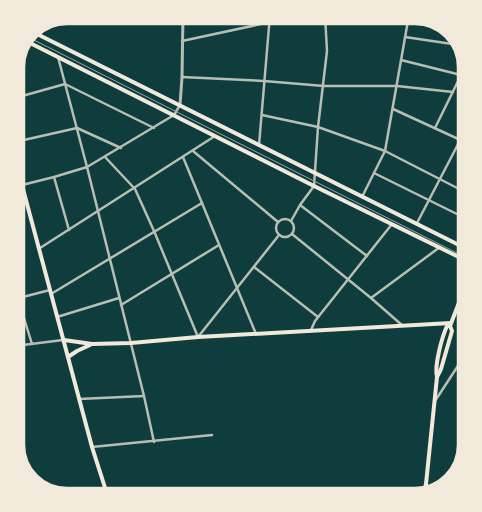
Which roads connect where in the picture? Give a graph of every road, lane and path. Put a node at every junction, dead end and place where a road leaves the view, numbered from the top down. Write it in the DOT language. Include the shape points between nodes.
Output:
graph roads {
  1 [pos="183,24"];
  2 [pos="260,24"];
  3 [pos="269,24"];
  4 [pos="326,24"];
  5 [pos="407,24"];
  6 [pos="40,34"];
  7 [pos="405,37"];
  8 [pos="182,41"];
  9 [pos="32,43"];
  10 [pos="451,43"];
  11 [pos="58,56"];
  12 [pos="401,60"];
  13 [pos="458,74"];
  14 [pos="182,77"];
  15 [pos="264,81"];
  16 [pos="458,81"];
  17 [pos="65,84"];
  18 [pos="324,86"];
  19 [pos="397,86"];
  20 [pos="452,92"];
  21 [pos="24,95"];
  22 [pos="180,105"];
  23 [pos="393,109"];
  24 [pos="262,114"];
  25 [pos="174,115"];
  26 [pos="318,127"];
  27 [pos="77,128"];
  28 [pos="154,128"];
  29 [pos="435,128"];
  30 [pos="216,136"];
  31 [pos="458,139"];
  32 [pos="24,140"];
  33 [pos="458,144"];
  34 [pos="259,145"];
  35 [pos="121,148"];
  36 [pos="385,151"];
  37 [pos="193,152"];
  38 [pos="105,157"];
  39 [pos="183,157"];
  40 [pos="87,167"];
  41 [pos="314,173"];
  42 [pos="374,173"];
  43 [pos="54,177"];
  44 [pos="439,180"];
  45 [pos="24,184"];
  46 [pos="314,186"];
  47 [pos="134,189"];
  48 [pos="458,190"];
  49 [pos="24,191"];
  50 [pos="362,197"];
  51 [pos="429,200"];
  52 [pos="202,203"];
  53 [pos="300,205"];
  54 [pos="98,211"];
  55 [pos="458,214"];
  56 [pos="291,221"];
  57 [pos="278,222"];
  58 [pos="392,224"];
  59 [pos="416,224"];
  60 [pos="69,230"];
  61 [pos="154,231"];
  62 [pos="279,234"];
  63 [pos="292,234"];
  64 [pos="219,245"];
  65 [pos="458,245"];
  66 [pos="440,247"];
  67 [pos="38,249"];
  68 [pos="368,256"];
  69 [pos="458,256"];
  70 [pos="110,259"];
  71 [pos="254,267"];
  72 [pos="170,274"];
  73 [pos="349,280"];
  74 [pos="237,289"];
  75 [pos="50,292"];
  76 [pos="24,297"];
  77 [pos="119,298"];
  78 [pos="371,298"];
  79 [pos="121,305"];
  80 [pos="458,305"];
  81 [pos="57,317"];
  82 [pos="318,317"];
  83 [pos="24,321"];
  84 [pos="450,325"];
  85 [pos="403,326"];
  86 [pos="310,331"];
  87 [pos="256,334"];
  88 [pos="198,337"];
  89 [pos="64,340"];
  90 [pos="131,342"];
  91 [pos="32,344"];
  92 [pos="92,344"];
  93 [pos="24,345"];
  94 [pos="68,357"];
  95 [pos="458,366"];
  96 [pos="144,396"];
  97 [pos="79,399"];
  98 [pos="434,404"];
  99 [pos="212,435"];
  100 [pos="154,442"];
  101 [pos="92,447"];
  102 [pos="426,484"];
  103 [pos="105,488"];
  1 -- 8 [label="street"];
  2 -- 8 [label="street"];
  3 -- 15 [label="street"];
  4 -- 18 [label="street"];
  5 -- 7 [label="street"];
  6 -- 22 [label="main road"];
  7 -- 10 [label="street"];
  7 -- 12 [label="street"];
  8 -- 14 [label="street"];
  9 -- 11 [label="main road"];
  11 -- 17 [label="street"];
  11 -- 25 [label="main road"];
  12 -- 13 [label="street"];
  12 -- 19 [label="street"];
  14 -- 15 [label="street"];
  14 -- 22 [label="street"];
  15 -- 18 [label="street"];
  15 -- 24 [label="street"];
  16 -- 20 [label="street"];
  17 -- 21 [label="street"];
  17 -- 27 [label="street"];
  17 -- 28 [label="street"];
  18 -- 19 [label="street"];
  18 -- 26 [label="street"];
  19 -- 20 [label="street"];
  19 -- 23 [label="street"];
  20 -- 29 [label="street"];
  22 -- 25 [label="street"];
  22 -- 34 [label="main road"];
  23 -- 29 [label="street"];
  23 -- 36 [label="street"];
  24 -- 26 [label="street"];
  24 -- 34 [label="street"];
  25 -- 28 [label="street"];
  25 -- 30 [label="main road"];
  26 -- 36 [label="street"];
  26 -- 41 [label="street"];
  27 -- 32 [label="street"];
  27 -- 35 [label="street"];
  27 -- 40 [label="street"];
  28 -- 35 [label="street"];
  29 -- 31 [label="street"];
  30 -- 37 [label="street"];
  30 -- 46 [label="main road"];
  33 -- 44 [label="street"];
  34 -- 41 [label="main road"];
  35 -- 38 [label="street"];
  36 -- 42 [label="street"];
  36 -- 44 [label="street"];
  37 -- 39 [label="street"];
  37 -- 57 [label="street"];
  38 -- 40 [label="street"];
  38 -- 47 [label="street"];
  39 -- 47 [label="street"];
  39 -- 52 [label="street"];
  40 -- 43 [label="street"];
  40 -- 54 [label="street"];
  41 -- 46 [label="street"];
  41 -- 50 [label="main road"];
  42 -- 50 [label="street"];
  42 -- 51 [label="street"];
  43 -- 45 [label="street"];
  43 -- 60 [label="street"];
  44 -- 48 [label="street"];
  44 -- 51 [label="street"];
  46 -- 53 [label="street"];
  46 -- 58 [label="main road"];
  47 -- 54 [label="street"];
  47 -- 61 [label="street"];
  49 -- 67 [label="main road"];
  50 -- 59 [label="main road"];
  51 -- 55 [label="street"];
  51 -- 59 [label="street"];
  52 -- 61 [label="street"];
  52 -- 64 [label="street"];
  53 -- 56 [label="street"];
  53 -- 68 [label="street"];
  54 -- 60 [label="street"];
  54 -- 70 [label="street"];
  56 -- 57 [label="street" via="284,219"];
  56 -- 63 [label="street" via="295,228"];
  57 -- 62 [label="street" via="276,230"];
  58 -- 66 [label="main road"];
  58 -- 68 [label="street"];
  59 -- 65 [label="main road"];
  60 -- 67 [label="street"];
  61 -- 70 [label="street"];
  61 -- 72 [label="street"];
  62 -- 63 [label="street" via="286,237"];
  62 -- 71 [label="street"];
  63 -- 73 [label="street"];
  64 -- 72 [label="street"];
  64 -- 74 [label="street"];
  66 -- 69 [label="main road"];
  66 -- 78 [label="street"];
  67 -- 75 [label="main road"];
  68 -- 73 [label="street"];
  70 -- 75 [label="street"];
  70 -- 77 [label="street"];
  71 -- 74 [label="street"];
  71 -- 82 [label="street"];
  72 -- 79 [label="street"];
  72 -- 88 [label="street"];
  73 -- 78 [label="street"];
  73 -- 82 [label="street"];
  74 -- 87 [label="street"];
  74 -- 88 [label="street"];
  75 -- 76 [label="street"];
  75 -- 81 [label="main road"];
  77 -- 79 [label="street"];
  77 -- 81 [label="street"];
  78 -- 85 [label="street"];
  79 -- 90 [label="street"];
  80 -- 84 [label="main road"];
  81 -- 89 [label="main road"];
  82 -- 86 [label="street"];
  83 -- 91 [label="street"];
  84 -- 85 [label="main road"];
  84 -- 98 [label="main road" via="444,334 436,370"];
  85 -- 86 [label="main road"];
  86 -- 87 [label="main road"];
  87 -- 88 [label="main road"];
  88 -- 90 [label="main road"];
  89 -- 91 [label="street"];
  89 -- 92 [label="main road"];
  89 -- 94 [label="main road"];
  90 -- 92 [label="main road"];
  90 -- 96 [label="street"];
  91 -- 93 [label="street"];
  92 -- 94 [label="main road"];
  94 -- 97 [label="main road"];
  95 -- 98 [label="street"];
  96 -- 97 [label="street"];
  96 -- 100 [label="street"];
  97 -- 101 [label="main road"];
  98 -- 102 [label="main road"];
  99 -- 100 [label="street"];
  100 -- 101 [label="street"];
  101 -- 103 [label="main road"];
}
